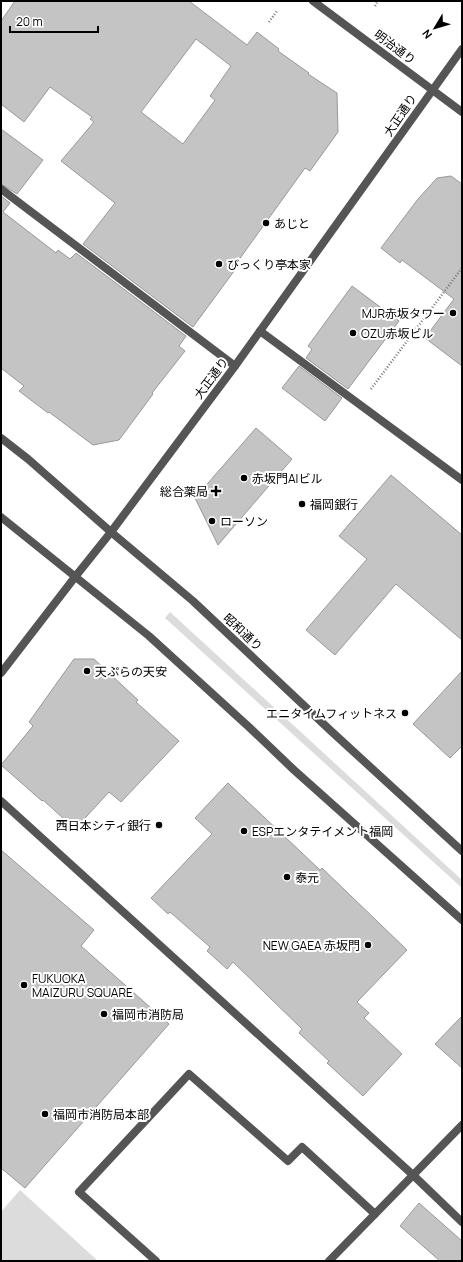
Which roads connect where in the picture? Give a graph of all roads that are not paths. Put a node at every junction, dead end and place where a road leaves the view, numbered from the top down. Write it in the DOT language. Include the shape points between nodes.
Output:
graph roads {
  1 [pos="313,1"];
  2 [pos="462,49"];
  3 [pos="432,90"];
  4 [pos="462,112"];
  5 [pos="1,189"];
  6 [pos="260,331"];
  7 [pos="235,366"];
  8 [pos="1,438"];
  9 [pos="462,480"];
  10 [pos="1,517"];
  11 [pos="112,532"];
  12 [pos="74,577"];
  13 [pos="1,673"];
  14 [pos="1,801"];
  15 [pos="462,851"];
  16 [pos="462,920"];
  17 [pos="462,1125"];
  18 [pos="413,1175"];
  19 [pos="375,1214"];
  20 [pos="462,1222"];
  21 [pos="156,1261"];
  22 [pos="329,1261"];
  1 -- 3 [label="street, 明治通り"];
  2 -- 3 [label="street, 大正通り"];
  3 -- 4 [label="street, 明治通り"];
  3 -- 6 [label="street, 大正通り"];
  5 -- 7 [label="street"];
  6 -- 7 [label="street, 大正通り"];
  6 -- 9 [label="street"];
  7 -- 11 [label="street, 大正通り"];
  8 -- 11 [label="street, 昭和通り"];
  10 -- 12 [label="street"];
  11 -- 12 [label="street, 大正通り"];
  11 -- 15 [label="street, 昭和通り" via="193,601"];
  12 -- 13 [label="street, 大正通り"];
  12 -- 16 [label="street" via="149,636"];
  14 -- 18 [label="street"];
  17 -- 18 [label="street"];
  18 -- 19 [label="street"];
  18 -- 20 [label="street"];
  19 -- 21 [label="street" via="302,1146 288,1160 189,1074 79,1192"];
  19 -- 22 [label="street"];
}
